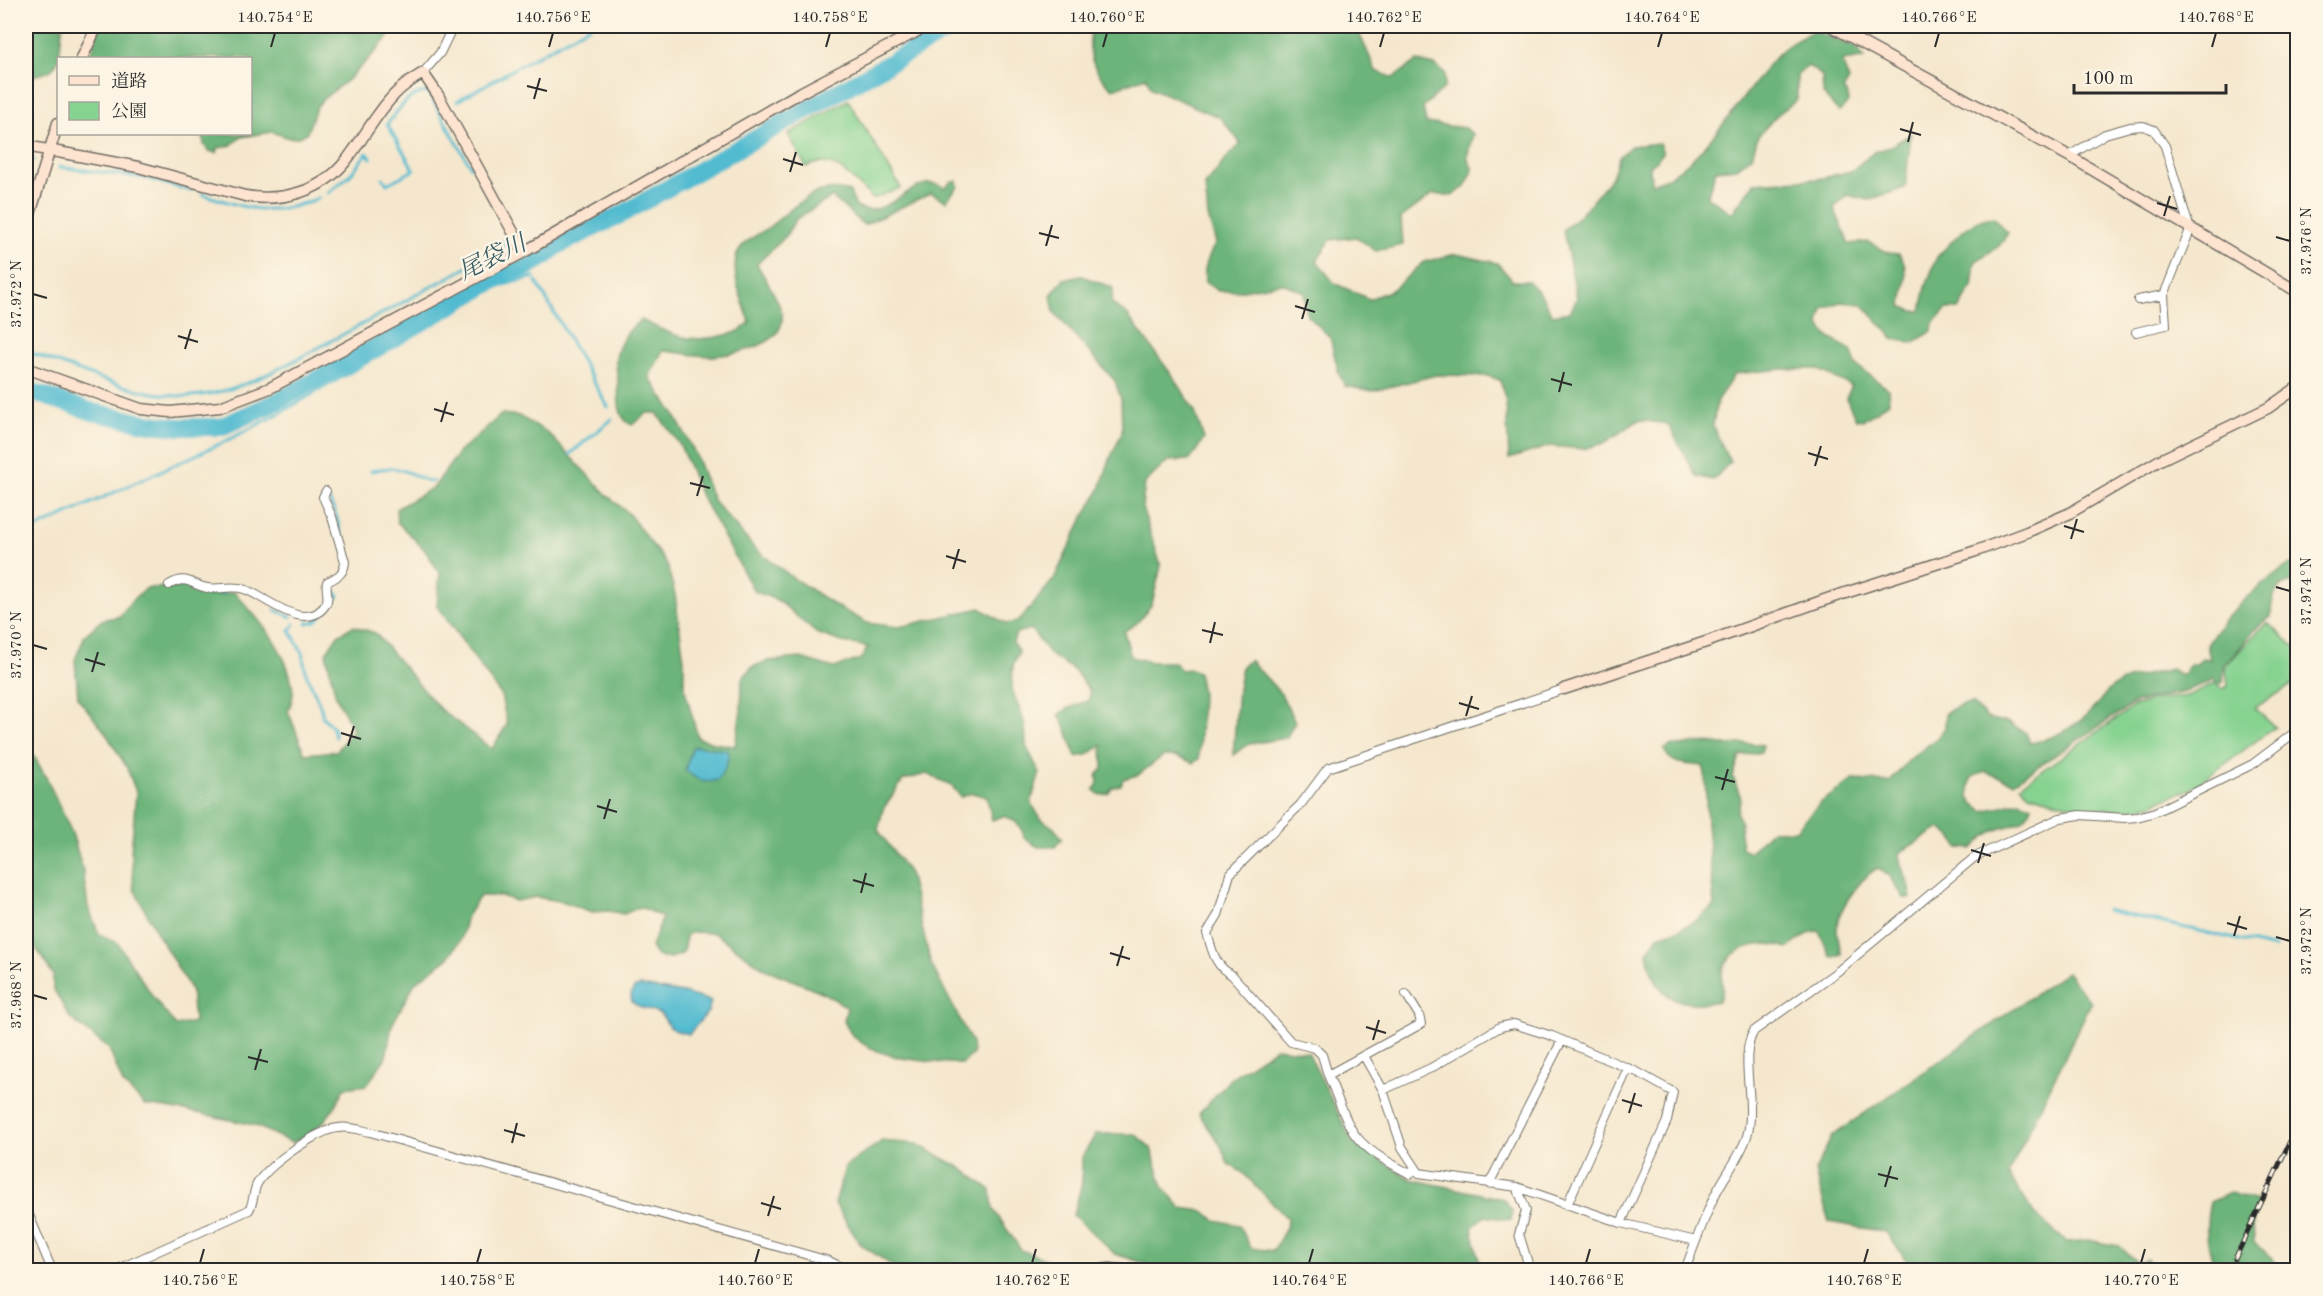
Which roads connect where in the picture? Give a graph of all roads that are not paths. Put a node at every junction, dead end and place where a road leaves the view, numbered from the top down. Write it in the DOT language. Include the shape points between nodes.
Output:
graph roads {
  1 [pos="96,26"];
  2 [pos="453,26"];
  3 [pos="927,26"];
  4 [pos="1831,26"];
  5 [pos="82,57"];
  6 [pos="423,73"];
  7 [pos="57,126"];
  8 [pos="26,146"];
  9 [pos="49,151"];
  10 [pos="2069,156"];
  11 [pos="26,227"];
  12 [pos="2190,230"];
  13 [pos="524,252"];
  14 [pos="2298,292"];
  15 [pos="2164,295"];
  16 [pos="2138,300"];
  17 [pos="2136,332"];
  18 [pos="26,368"];
  19 [pos="2298,387"];
  20 [pos="326,490"];
  21 [pos="169,585"];
  22 [pos="1564,689"];
  23 [pos="2298,730"];
  24 [pos="1406,994"];
  25 [pos="1562,1040"];
  26 [pos="1364,1056"];
  27 [pos="1628,1068"];
  28 [pos="1328,1075"];
  29 [pos="1383,1090"];
  30 [pos="1415,1169"];
  31 [pos="1489,1184"];
  32 [pos="1517,1187"];
  33 [pos="1568,1205"];
  34 [pos="26,1208"];
  35 [pos="1621,1224"];
  36 [pos="1696,1241"];
  37 [pos="52,1270"];
  38 [pos="116,1270"];
  39 [pos="848,1270"];
  40 [pos="1091,1270"];
  41 [pos="1133,1270"];
  42 [pos="1530,1270"];
  43 [pos="1685,1270"];
  1 -- 5 [label="street"];
  2 -- 6 [label="street" via="440,53"];
  3 -- 13 [label="street" via="796,95"];
  4 -- 10 [label="street"];
  6 -- 9 [label="street" via="394,94 329,178 278,197 245,196 138,166"];
  6 -- 13 [label="street"];
  7 -- 9 [label="street"];
  8 -- 9 [label="street"];
  9 -- 11 [label="street"];
  10 -- 12 [label="street"];
  10 -- 12 [label="street" via="2105,134 2130,127 2154,130 2165,146"];
  12 -- 14 [label="street"];
  12 -- 15 [label="street"];
  13 -- 18 [label="street" via="270,388 220,407 170,412 141,409"];
  15 -- 16 [label="street"];
  15 -- 17 [label="street" via="2166,325"];
  19 -- 22 [label="street" via="2268,408 2160,460 2068,514 2027,532"];
  20 -- 21 [label="street" via="323,497 333,517 345,562 340,575 327,582 328,597 320,610 290,614 243,588 211,588 178,580"];
  22 -- 28 [label="street" via="1328,768 1301,804 1230,874 1218,915 1207,933 1221,970 1232,975 1291,1042 1315,1048"];
  23 -- 36 [label="street" via="2253,764 2155,812 2137,818 2060,818 1975,857 1838,971 1754,1031 1749,1039 1751,1115 1747,1136"];
  24 -- 26 [label="street" via="1421,1024"];
  25 -- 27 [label="street"];
  25 -- 29 [label="street" via="1514,1024 1500,1027 1431,1068"];
  25 -- 31 [label="street"];
  26 -- 28 [label="street"];
  26 -- 29 [label="street"];
  27 -- 33 [label="street"];
  27 -- 35 [label="street" via="1673,1092 1667,1121"];
  28 -- 30 [label="street" via="1355,1135 1391,1164 1410,1174"];
  29 -- 30 [label="street" via="1402,1146"];
  30 -- 31 [label="street" via="1419,1173"];
  31 -- 32 [label="street"];
  32 -- 33 [label="street"];
  32 -- 42 [label="street" via="1526,1210 1519,1234"];
  33 -- 35 [label="street"];
  34 -- 37 [label="street"];
  35 -- 36 [label="street"];
  36 -- 43 [label="street"];
  38 -- 39 [label="street" via="249,1210 262,1178 315,1135 338,1127 370,1132 829,1261"];
  40 -- 41 [label="street"];
}
